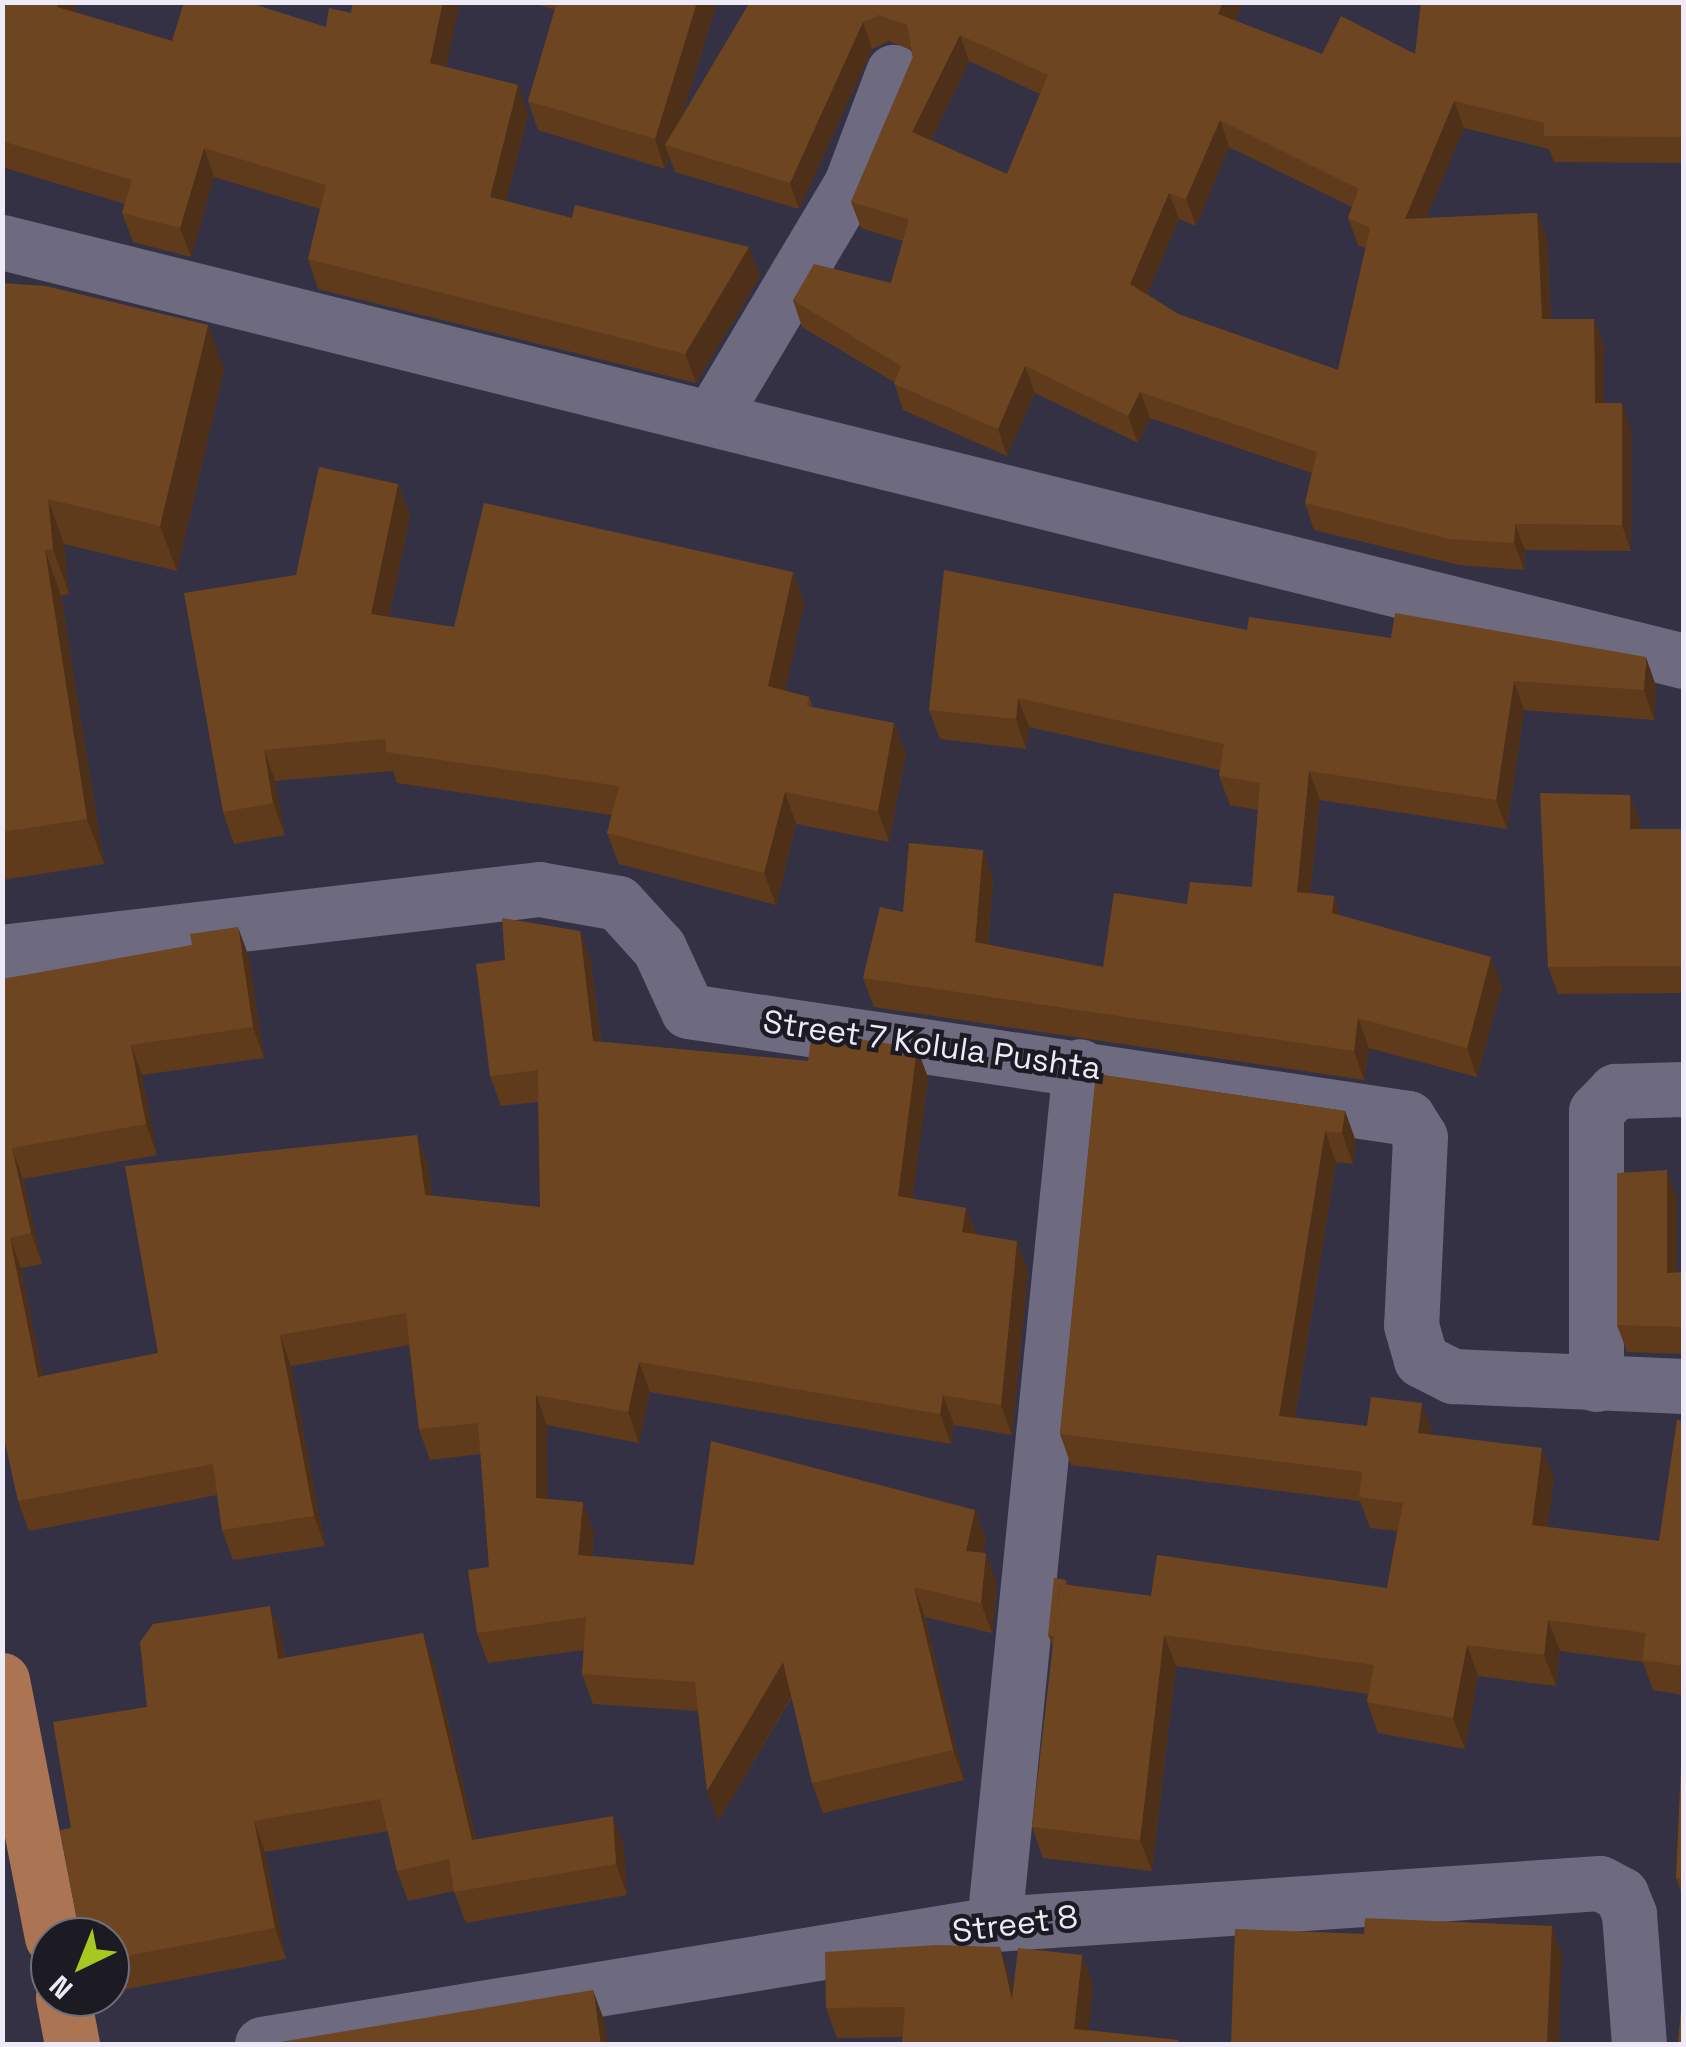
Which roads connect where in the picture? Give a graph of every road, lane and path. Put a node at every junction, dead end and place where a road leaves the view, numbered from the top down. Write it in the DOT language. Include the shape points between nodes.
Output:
graph roads {
  1 [pos="894,72"];
  2 [pos="2,242"];
  3 [pos="712,418"];
  4 [pos="1684,661"];
  5 [pos="2,952"];
  6 [pos="1080,1066"];
  7 [pos="1684,1088"];
  8 [pos="1596,1384"];
  9 [pos="1684,1386"];
  10 [pos="2,1680"];
  11 [pos="48,1917"];
  12 [pos="994,1924"];
  13 [pos="67,2017"];
  14 [pos="72,2044"];
  15 [pos="262,2044"];
  16 [pos="1639,2044"];
  1 -- 3 [label="street" via="851,184"];
  2 -- 3 [label="street"];
  3 -- 4 [label="street"];
  5 -- 6 [label="street, Street 7 Kolula Pushta" via="540,889 618,903 659,948 688,1011"];
  6 -- 8 [label="street, Street 7 Kolula Pushta" via="1408,1118 1420,1136 1411,1325 1421,1360 1453,1376"];
  6 -- 12 [label="street"];
  7 -- 8 [label="street" via="1616,1091 1596,1111"];
  8 -- 9 [label="street, Street 7 Kolula Pushta"];
  10 -- 11 [label="main road"];
  12 -- 15 [label="street, Street 8"];
  12 -- 16 [label="street, Street 8" via="1600,1883 1621,1894 1629,1914"];
  13 -- 14 [label="main road"];
}
